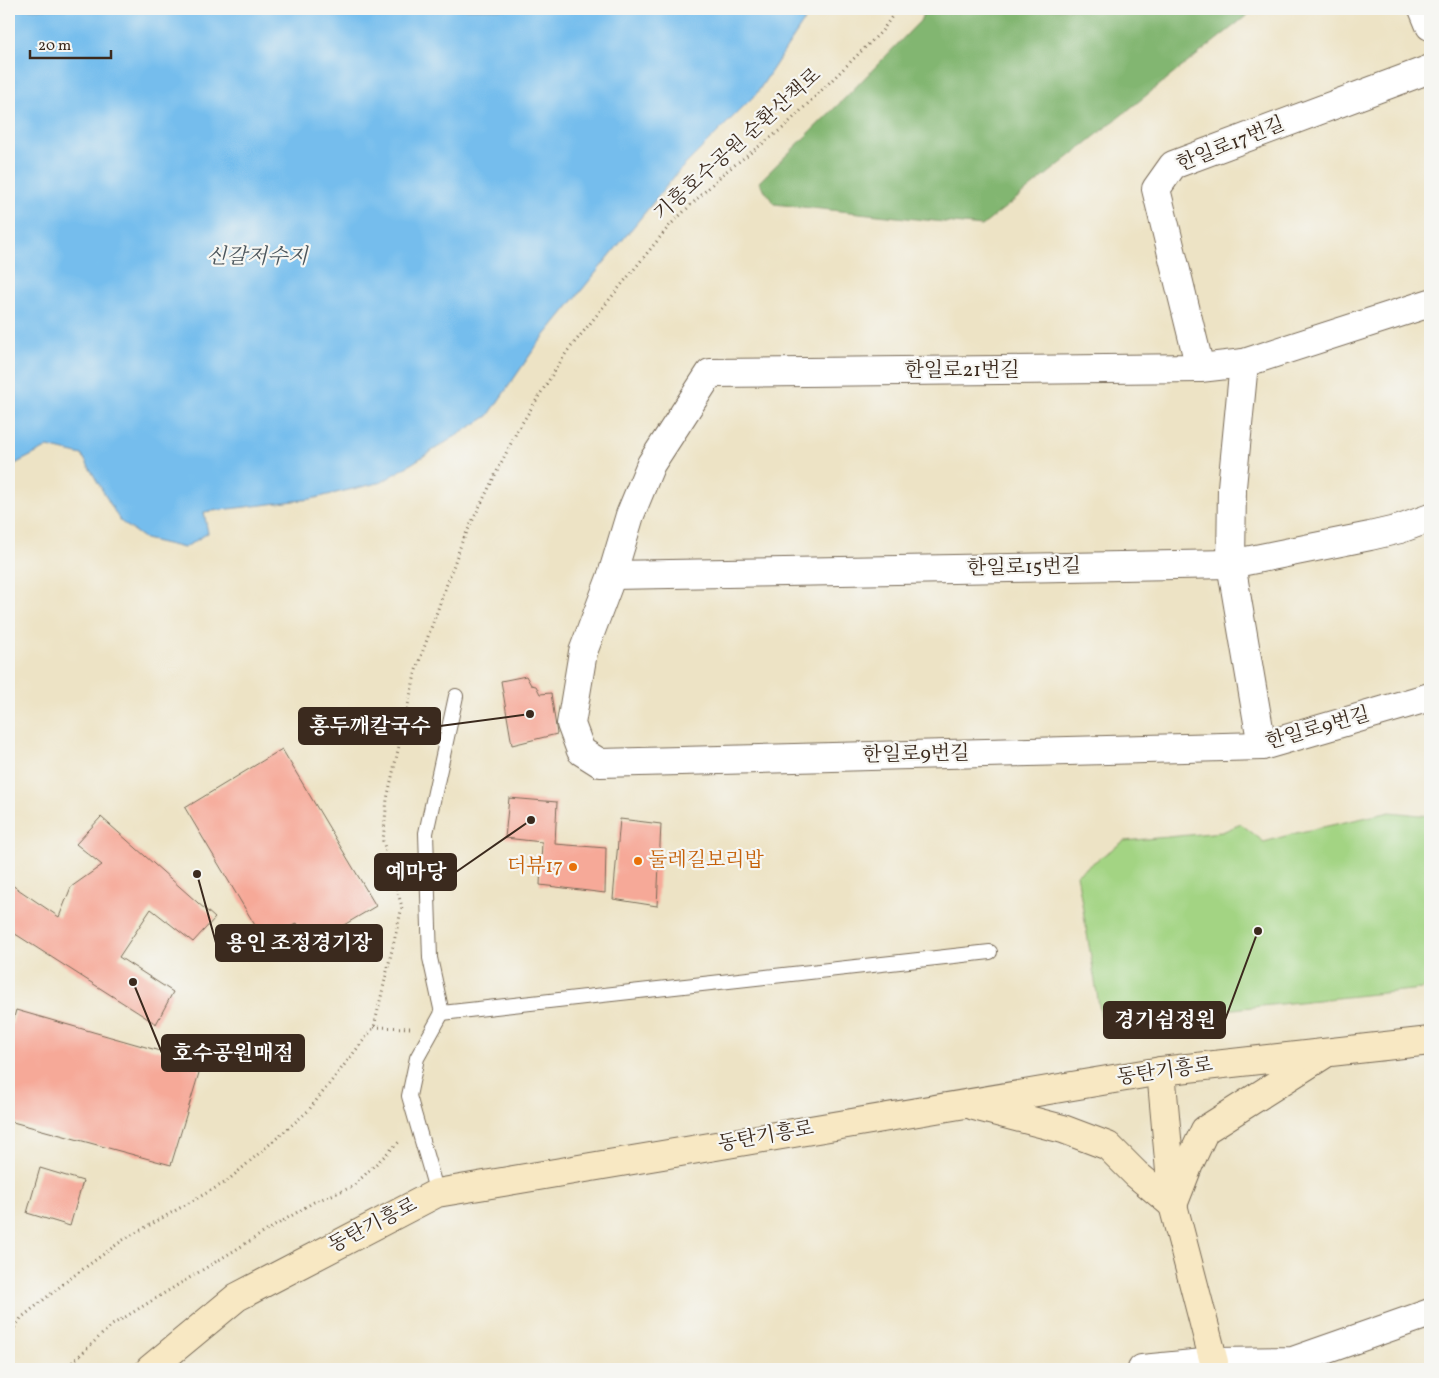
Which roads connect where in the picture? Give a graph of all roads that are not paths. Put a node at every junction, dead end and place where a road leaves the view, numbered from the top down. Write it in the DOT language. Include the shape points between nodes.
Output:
graph roads {
  1 [pos="1423,9"];
  2 [pos="1430,26"];
  3 [pos="1430,69"];
  4 [pos="1430,303"];
  5 [pos="1244,363"];
  6 [pos="1200,368"];
  7 [pos="1430,518"];
  8 [pos="1231,564"];
  9 [pos="612,575"];
  10 [pos="456,696"];
  11 [pos="1430,697"];
  12 [pos="1262,746"];
  13 [pos="990,952"];
  14 [pos="442,1013"];
  15 [pos="1430,1041"];
  16 [pos="1328,1052"];
  17 [pos="1161,1070"];
  18 [pos="965,1104"];
  19 [pos="437,1193"];
  20 [pos="1173,1205"];
  21 [pos="1430,1313"];
  22 [pos="1215,1366"];
  23 [pos="150,1369"];
  24 [pos="1142,1369"];
  1 -- 2 [label="street"];
  3 -- 6 [label="street, 한일로17번길" via="1173,165 1156,189"];
  4 -- 5 [label="street, 한일로21번길"];
  5 -- 6 [label="street, 한일로21번길"];
  5 -- 8 [label="street" via="1232,487"];
  6 -- 9 [label="street, 한일로21번길" via="710,373 651,464 630,515"];
  7 -- 8 [label="street, 한일로15번길" via="1370,536"];
  8 -- 9 [label="street, 한일로15번길"];
  8 -- 12 [label="street"];
  9 -- 12 [label="street, 한일로9번길" via="583,652 571,724 581,751 600,763"];
  10 -- 14 [label="lane" via="426,832 430,958"];
  11 -- 12 [label="street, 한일로9번길"];
  13 -- 14 [label="lane"];
  14 -- 19 [label="lane" via="416,1058 409,1096"];
  15 -- 16 [label="main road, 동탄기흥로"];
  16 -- 17 [label="main road, 동탄기흥로"];
  16 -- 20 [label="main road" via="1205,1130"];
  17 -- 18 [label="main road, 동탄기흥로"];
  17 -- 20 [label="main road"];
  18 -- 19 [label="main road, 동탄기흥로"];
  18 -- 20 [label="main road" via="1063,1129 1108,1146"];
  19 -- 23 [label="main road, 동탄기흥로" via="237,1297"];
  20 -- 22 [label="main road"];
  21 -- 22 [label="street" via="1293,1361"];
  22 -- 24 [label="street"];
}
